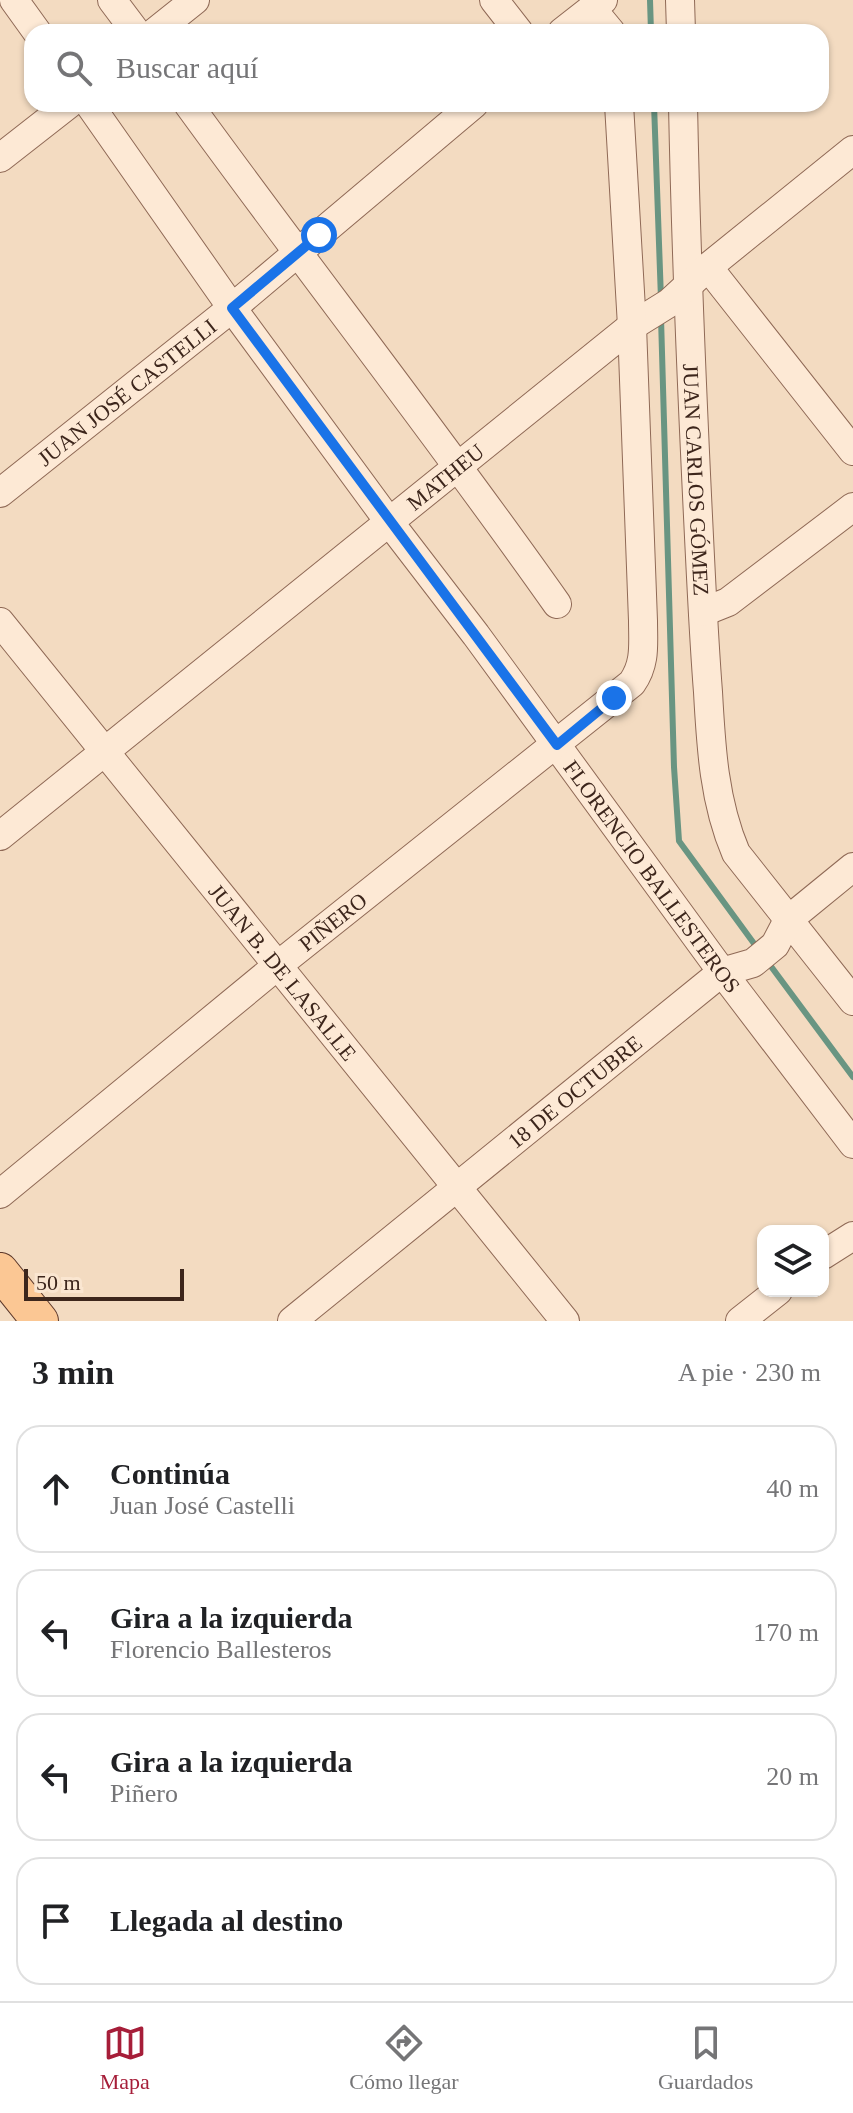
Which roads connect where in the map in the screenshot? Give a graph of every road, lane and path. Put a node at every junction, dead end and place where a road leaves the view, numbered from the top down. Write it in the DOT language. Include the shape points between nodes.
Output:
graph roads {
  1 [pos="14,0"];
  2 [pos="112,0"];
  3 [pos="195,0"];
  4 [pos="494,0"];
  5 [pos="680,0"];
  6 [pos="597,4"];
  7 [pos="31,24"];
  8 [pos="130,24"];
  9 [pos="165,24"];
  10 [pos="513,24"];
  11 [pos="572,24"];
  12 [pos="607,24"];
  13 [pos="681,24"];
  14 [pos="59,112"];
  15 [pos="95,112"];
  16 [pos="194,112"];
  17 [pos="465,112"];
  18 [pos="621,112"];
  19 [pos="682,112"];
  20 [pos="853,150"];
  21 [pos="0,158"];
  22 [pos="297,254"];
  23 [pos="708,267"];
  24 [pos="659,307"];
  25 [pos="232,308"];
  26 [pos="853,451"];
  27 [pos="459,465"];
  28 [pos="0,493"];
  29 [pos="853,507"];
  30 [pos="390,523"];
  31 [pos="557,604"];
  32 [pos="703,612"];
  33 [pos="0,622"];
  34 [pos="632,683"];
  35 [pos="557,745"];
  36 [pos="105,752"];
  37 [pos="0,836"];
  38 [pos="853,867"];
  39 [pos="788,920"];
  40 [pos="277,966"];
  41 [pos="722,972"];
  42 [pos="853,1001"];
  43 [pos="853,1144"];
  44 [pos="456,1186"];
  45 [pos="0,1194"];
  46 [pos="853,1236"];
  47 [pos="829,1251"];
  48 [pos="0,1271"];
  49 [pos="770,1297"];
  50 [pos="0,1309"];
  51 [pos="10,1321"];
  52 [pos="40,1321"];
  53 [pos="292,1321"];
  54 [pos="565,1321"];
  55 [pos="740,1321"];
  1 -- 7 [label="street"];
  2 -- 8 [label="street"];
  3 -- 9 [label="street"];
  4 -- 10 [label="street"];
  5 -- 13 [label="street"];
  6 -- 11 [label="street"];
  6 -- 12 [label="street"];
  14 -- 21 [label="street"];
  15 -- 25 [label="street, FLORENCIO BALLESTEROS"];
  16 -- 22 [label="street"];
  17 -- 22 [label="street, JUAN JOSÉ CASTELLI"];
  18 -- 24 [label="street, JUAN CARLOS GÓMEZ"];
  19 -- 24 [label="street, JUAN CARLOS GÓMEZ"];
  20 -- 23 [label="street, MATHEU"];
  22 -- 25 [label="street, JUAN JOSÉ CASTELLI"];
  22 -- 27 [label="street"];
  23 -- 24 [label="street, MATHEU"];
  23 -- 26 [label="street"];
  24 -- 27 [label="street, MATHEU"];
  24 -- 32 [label="street, JUAN CARLOS GÓMEZ"];
  24 -- 34 [label="street, JUAN CARLOS GÓMEZ" via="644,659"];
  25 -- 28 [label="street, JUAN JOSÉ CASTELLI"];
  25 -- 30 [label="street, FLORENCIO BALLESTEROS"];
  27 -- 30 [label="street, MATHEU"];
  27 -- 31 [label="street"];
  29 -- 32 [label="street" via="728,602"];
  30 -- 35 [label="street, FLORENCIO BALLESTEROS"];
  30 -- 36 [label="street, MATHEU"];
  32 -- 39 [label="street, JUAN CARLOS GÓMEZ" via="712,762 727,833 736,853"];
  33 -- 36 [label="street, JUAN B. DE LASALLE"];
  34 -- 35 [label="street, PIÑERO"];
  35 -- 40 [label="street, PIÑERO"];
  35 -- 41 [label="street, FLORENCIO BALLESTEROS"];
  36 -- 37 [label="street, MATHEU"];
  36 -- 40 [label="street, JUAN B. DE LASALLE"];
  38 -- 39 [label="street, 18 DE OCTUBRE"];
  39 -- 41 [label="street, 18 DE OCTUBRE" via="775,945 753,963"];
  39 -- 42 [label="street"];
  40 -- 44 [label="street, JUAN B. DE LASALLE"];
  40 -- 45 [label="street, PIÑERO"];
  41 -- 43 [label="street, FLORENCIO BALLESTEROS"];
  41 -- 44 [label="street, 18 DE OCTUBRE"];
  44 -- 53 [label="street, 18 DE OCTUBRE"];
  44 -- 54 [label="street, JUAN B. DE LASALLE"];
  46 -- 47 [label="street"];
  48 -- 52 [label="main road"];
  49 -- 55 [label="street"];
  50 -- 51 [label="main road"];
}
